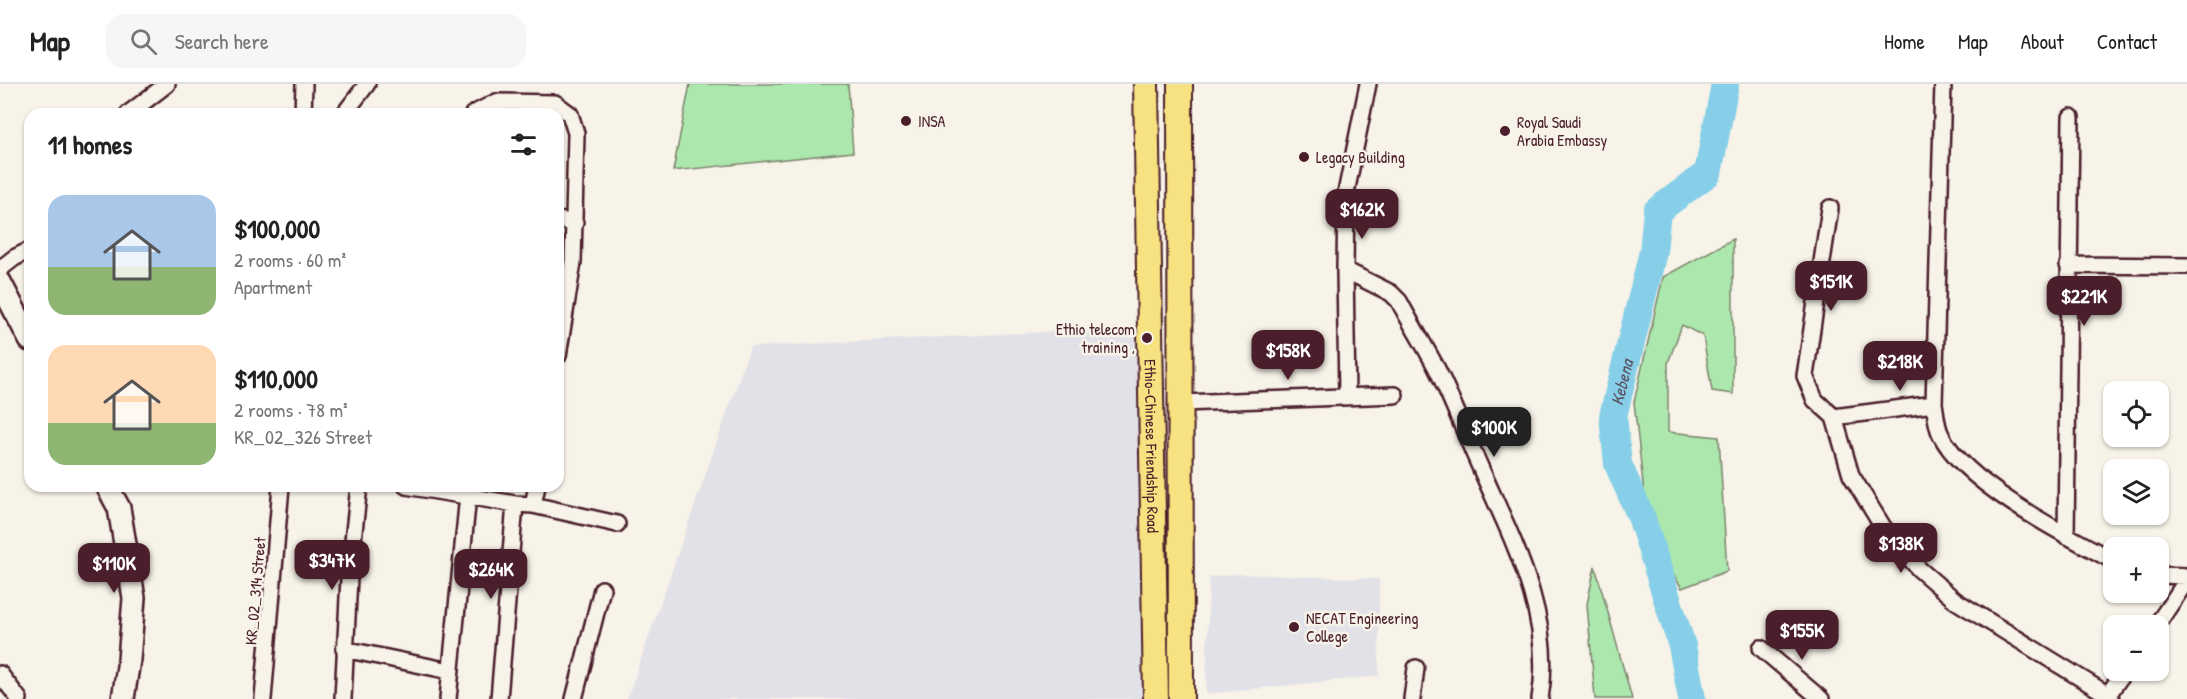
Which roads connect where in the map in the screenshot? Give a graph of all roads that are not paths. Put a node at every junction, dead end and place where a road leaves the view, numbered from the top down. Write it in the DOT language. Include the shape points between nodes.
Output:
graph roads {
  1 [pos="167,84"];
  2 [pos="304,84"];
  3 [pos="367,84"];
  4 [pos="1146,84"];
  5 [pos="1180,84"];
  6 [pos="1368,84"];
  7 [pos="1943,84"];
  8 [pos="136,108"];
  9 [pos="303,108"];
  10 [pos="349,108"];
  11 [pos="484,108"];
  12 [pos="562,108"];
  13 [pos="564,110"];
  14 [pos="2071,117"];
  15 [pos="1830,208"];
  16 [pos="564,221"];
  17 [pos="575,223"];
  18 [pos="24,254"];
  19 [pos="2068,265"];
  20 [pos="2187,266"];
  21 [pos="0,268"];
  22 [pos="1345,270"];
  23 [pos="0,282"];
  24 [pos="564,318"];
  25 [pos="24,328"];
  26 [pos="1395,394"];
  27 [pos="1347,395"];
  28 [pos="1182,403"];
  29 [pos="1934,404"];
  30 [pos="1834,417"];
  31 [pos="110,492"];
  32 [pos="280,492"];
  33 [pos="358,492"];
  34 [pos="447,492"];
  35 [pos="536,492"];
  36 [pos="468,495"];
  37 [pos="515,504"];
  38 [pos="534,505"];
  39 [pos="617,524"];
  40 [pos="2066,536"];
  41 [pos="2103,555"];
  42 [pos="2169,576"];
  43 [pos="2187,578"];
  44 [pos="602,589"];
  45 [pos="2163,615"];
  46 [pos="1761,648"];
  47 [pos="344,649"];
  48 [pos="1416,668"];
  49 [pos="450,671"];
  50 [pos="0,674"];
  51 [pos="2118,681"];
  52 [pos="2109,697"];
  53 [pos="19,699"];
  54 [pos="123,699"];
  55 [pos="263,699"];
  56 [pos="343,699"];
  57 [pos="448,699"];
  58 [pos="499,699"];
  59 [pos="574,699"];
  60 [pos="1156,699"];
  61 [pos="1181,699"];
  62 [pos="1412,699"];
  63 [pos="1540,699"];
  64 [pos="1821,699"];
  1 -- 8 [label="street"];
  2 -- 9 [label="street"];
  3 -- 10 [label="street"];
  4 -- 60 [label="main road, Ethio-Chinese Friendship Road"];
  5 -- 28 [label="main road, Ethio-Chinese Friendship Road"];
  6 -- 22 [label="street" via="1346,193"];
  7 -- 29 [label="street"];
  11 -- 12 [label="street" via="496,102 532,102 555,103"];
  13 -- 17 [label="street" via="570,114 576,133"];
  14 -- 19 [label="street"];
  15 -- 30 [label="street" via="1805,376 1815,400"];
  16 -- 17 [label="street"];
  17 -- 24 [label="street"];
  18 -- 21 [label="street"];
  19 -- 20 [label="street"];
  19 -- 40 [label="street"];
  22 -- 27 [label="street"];
  22 -- 63 [label="street" via="1399,301 1437,368 1512,536 1536,604 1542,646"];
  23 -- 25 [label="street"];
  26 -- 27 [label="street"];
  27 -- 28 [label="street"];
  28 -- 61 [label="main road, Ethio-Chinese Friendship Road"];
  29 -- 30 [label="street"];
  29 -- 40 [label="street" via="1939,432 1949,450 1981,480"];
  30 -- 52 [label="street" via="1851,475 1883,527 1919,569 1956,601"];
  31 -- 54 [label="street" via="119,508 134,598"];
  32 -- 55 [label="street, KR_02_314 Street"];
  33 -- 47 [label="street"];
  34 -- 36 [label="street"];
  35 -- 38 [label="street"];
  36 -- 37 [label="street"];
  36 -- 49 [label="street"];
  37 -- 38 [label="street"];
  37 -- 58 [label="street"];
  38 -- 39 [label="street"];
  40 -- 41 [label="street"];
  42 -- 43 [label="street"];
  43 -- 45 [label="street"];
  44 -- 59 [label="street"];
  46 -- 64 [label="street"];
  47 -- 49 [label="street"];
  47 -- 56 [label="street"];
  48 -- 62 [label="street"];
  49 -- 57 [label="street"];
  50 -- 53 [label="street"];
  51 -- 52 [label="street"];
}
